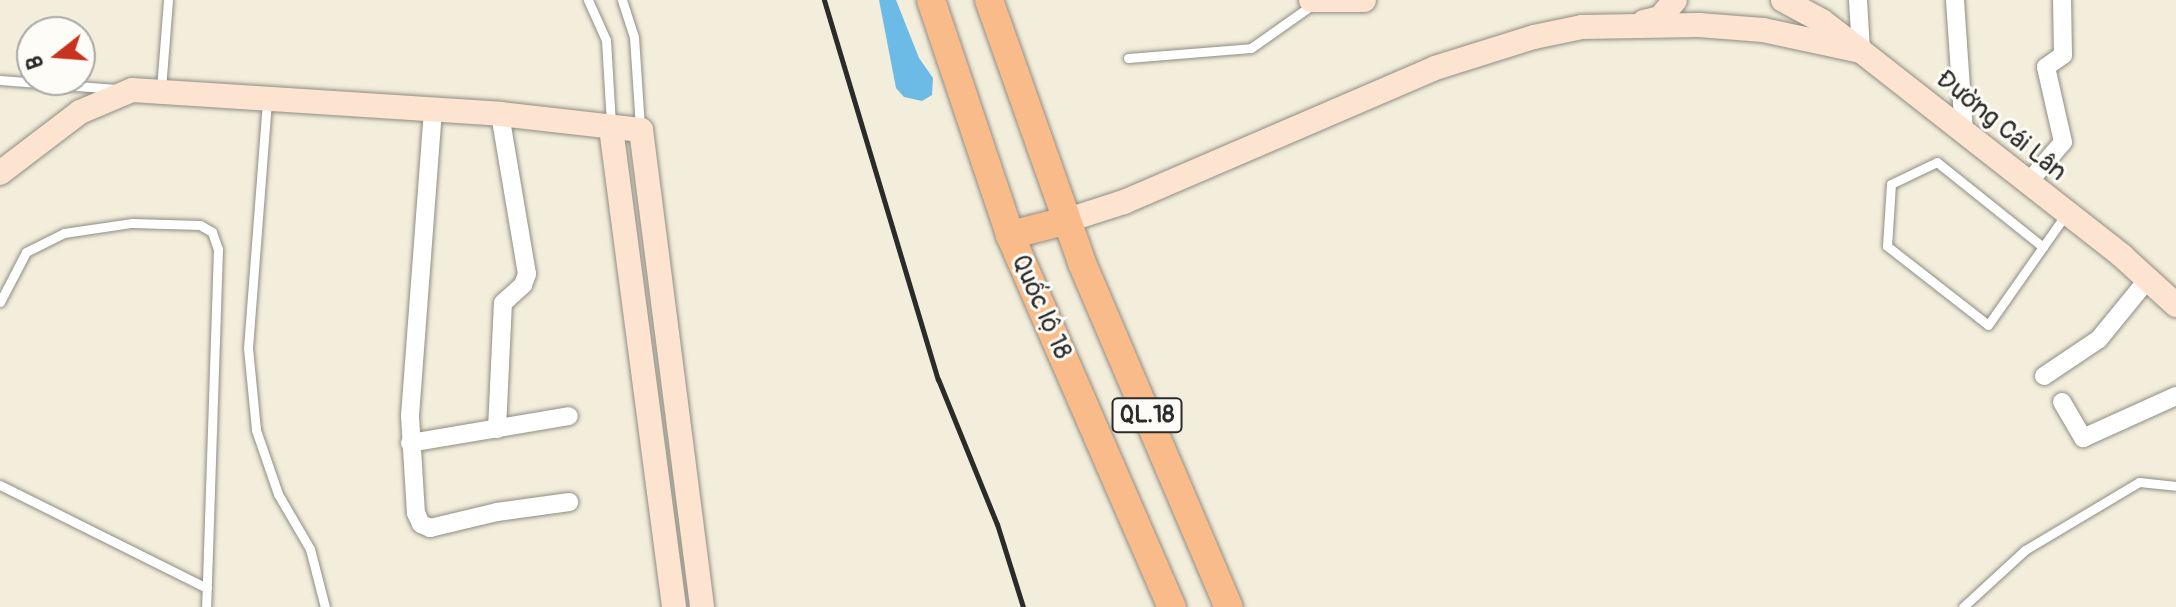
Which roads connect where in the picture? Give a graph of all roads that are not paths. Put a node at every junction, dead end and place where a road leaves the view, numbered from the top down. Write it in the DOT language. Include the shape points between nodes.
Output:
graph roads {
  1 [pos="168,0"];
  2 [pos="588,0"];
  3 [pos="622,0"];
  4 [pos="931,0"];
  5 [pos="989,0"];
  6 [pos="1364,0"];
  7 [pos="1675,0"];
  8 [pos="1783,0"];
  9 [pos="1858,0"];
  10 [pos="1955,0"];
  11 [pos="2062,0"];
  12 [pos="1315,1"];
  13 [pos="1638,24"];
  14 [pos="1861,51"];
  15 [pos="1128,58"];
  16 [pos="0,80"];
  17 [pos="132,90"];
  18 [pos="160,93"];
  19 [pos="267,99"];
  20 [pos="433,110"];
  21 [pos="500,114"];
  22 [pos="611,128"];
  23 [pos="641,130"];
  24 [pos="1964,132"];
  25 [pos="0,173"];
  26 [pos="2027,184"];
  27 [pos="2066,214"];
  28 [pos="1065,221"];
  29 [pos="1010,235"];
  30 [pos="2043,247"];
  31 [pos="2148,279"];
  32 [pos="0,302"];
  33 [pos="2176,305"];
  34 [pos="2044,376"];
  35 [pos="2176,396"];
  36 [pos="2062,402"];
  37 [pos="569,416"];
  38 [pos="497,429"];
  39 [pos="410,443"];
  40 [pos="0,485"];
  41 [pos="2176,486"];
  42 [pos="569,502"];
  43 [pos="207,588"];
  44 [pos="206,607"];
  45 [pos="325,607"];
  46 [pos="674,607"];
  47 [pos="702,607"];
  48 [pos="1172,607"];
  49 [pos="1229,607"];
  50 [pos="1963,607"];
  1 -- 18 [label="lane"];
  2 -- 22 [label="lane" via="606,40"];
  3 -- 23 [label="lane" via="634,37"];
  4 -- 29 [label="main road, Quốc lộ 18 / QL.18"];
  5 -- 28 [label="main road, Quốc lộ 18 / QL.18"];
  6 -- 12 [label="main road"];
  7 -- 13 [label="main road" via="1660,18"];
  8 -- 14 [label="main road, Đường Cái Lân"];
  9 -- 14 [label="street"];
  10 -- 24 [label="street"];
  11 -- 26 [label="street" via="2063,55 2046,67 2063,142"];
  12 -- 15 [label="lane" via="1251,48"];
  13 -- 14 [label="main road" via="1763,30"];
  13 -- 28 [label="main road" via="1582,27 1489,48 1124,202"];
  14 -- 24 [label="main road, Đường Cái Lân"];
  16 -- 17 [label="lane"];
  17 -- 18 [label="main road"];
  17 -- 25 [label="main road" via="80,112"];
  18 -- 19 [label="main road"];
  19 -- 20 [label="main road"];
  19 -- 45 [label="lane" via="248,348 256,430 278,494 310,549"];
  20 -- 21 [label="main road"];
  20 -- 39 [label="street"];
  21 -- 22 [label="main road"];
  21 -- 38 [label="street" via="527,274 503,303"];
  22 -- 23 [label="main road"];
  22 -- 46 [label="main road"];
  23 -- 47 [label="main road"];
  24 -- 26 [label="main road, Đường Cái Lân"];
  26 -- 27 [label="main road, Đường Cái Lân"];
  27 -- 30 [label="lane"];
  27 -- 31 [label="main road, Đường Cái Lân"];
  28 -- 29 [label="main road"];
  28 -- 49 [label="main road, Quốc lộ 18 / QL.18"];
  29 -- 48 [label="main road, Quốc lộ 18 / QL.18"];
  30 -- 30 [label="lane" via="1988,325 1887,246 1891,184 1937,162"];
  31 -- 33 [label="main road, Đường Cái Lân"];
  31 -- 34 [label="street" via="2099,339"];
  32 -- 43 [label="lane" via="26,252 64,233 161,223 200,225 212,232 218,249"];
  35 -- 36 [label="street" via="2083,438"];
  37 -- 38 [label="street"];
  38 -- 39 [label="street"];
  39 -- 42 [label="street" via="416,513 430,528"];
  40 -- 43 [label="lane"];
  41 -- 50 [label="lane" via="2139,482 2025,550"];
  43 -- 44 [label="lane"];
}
